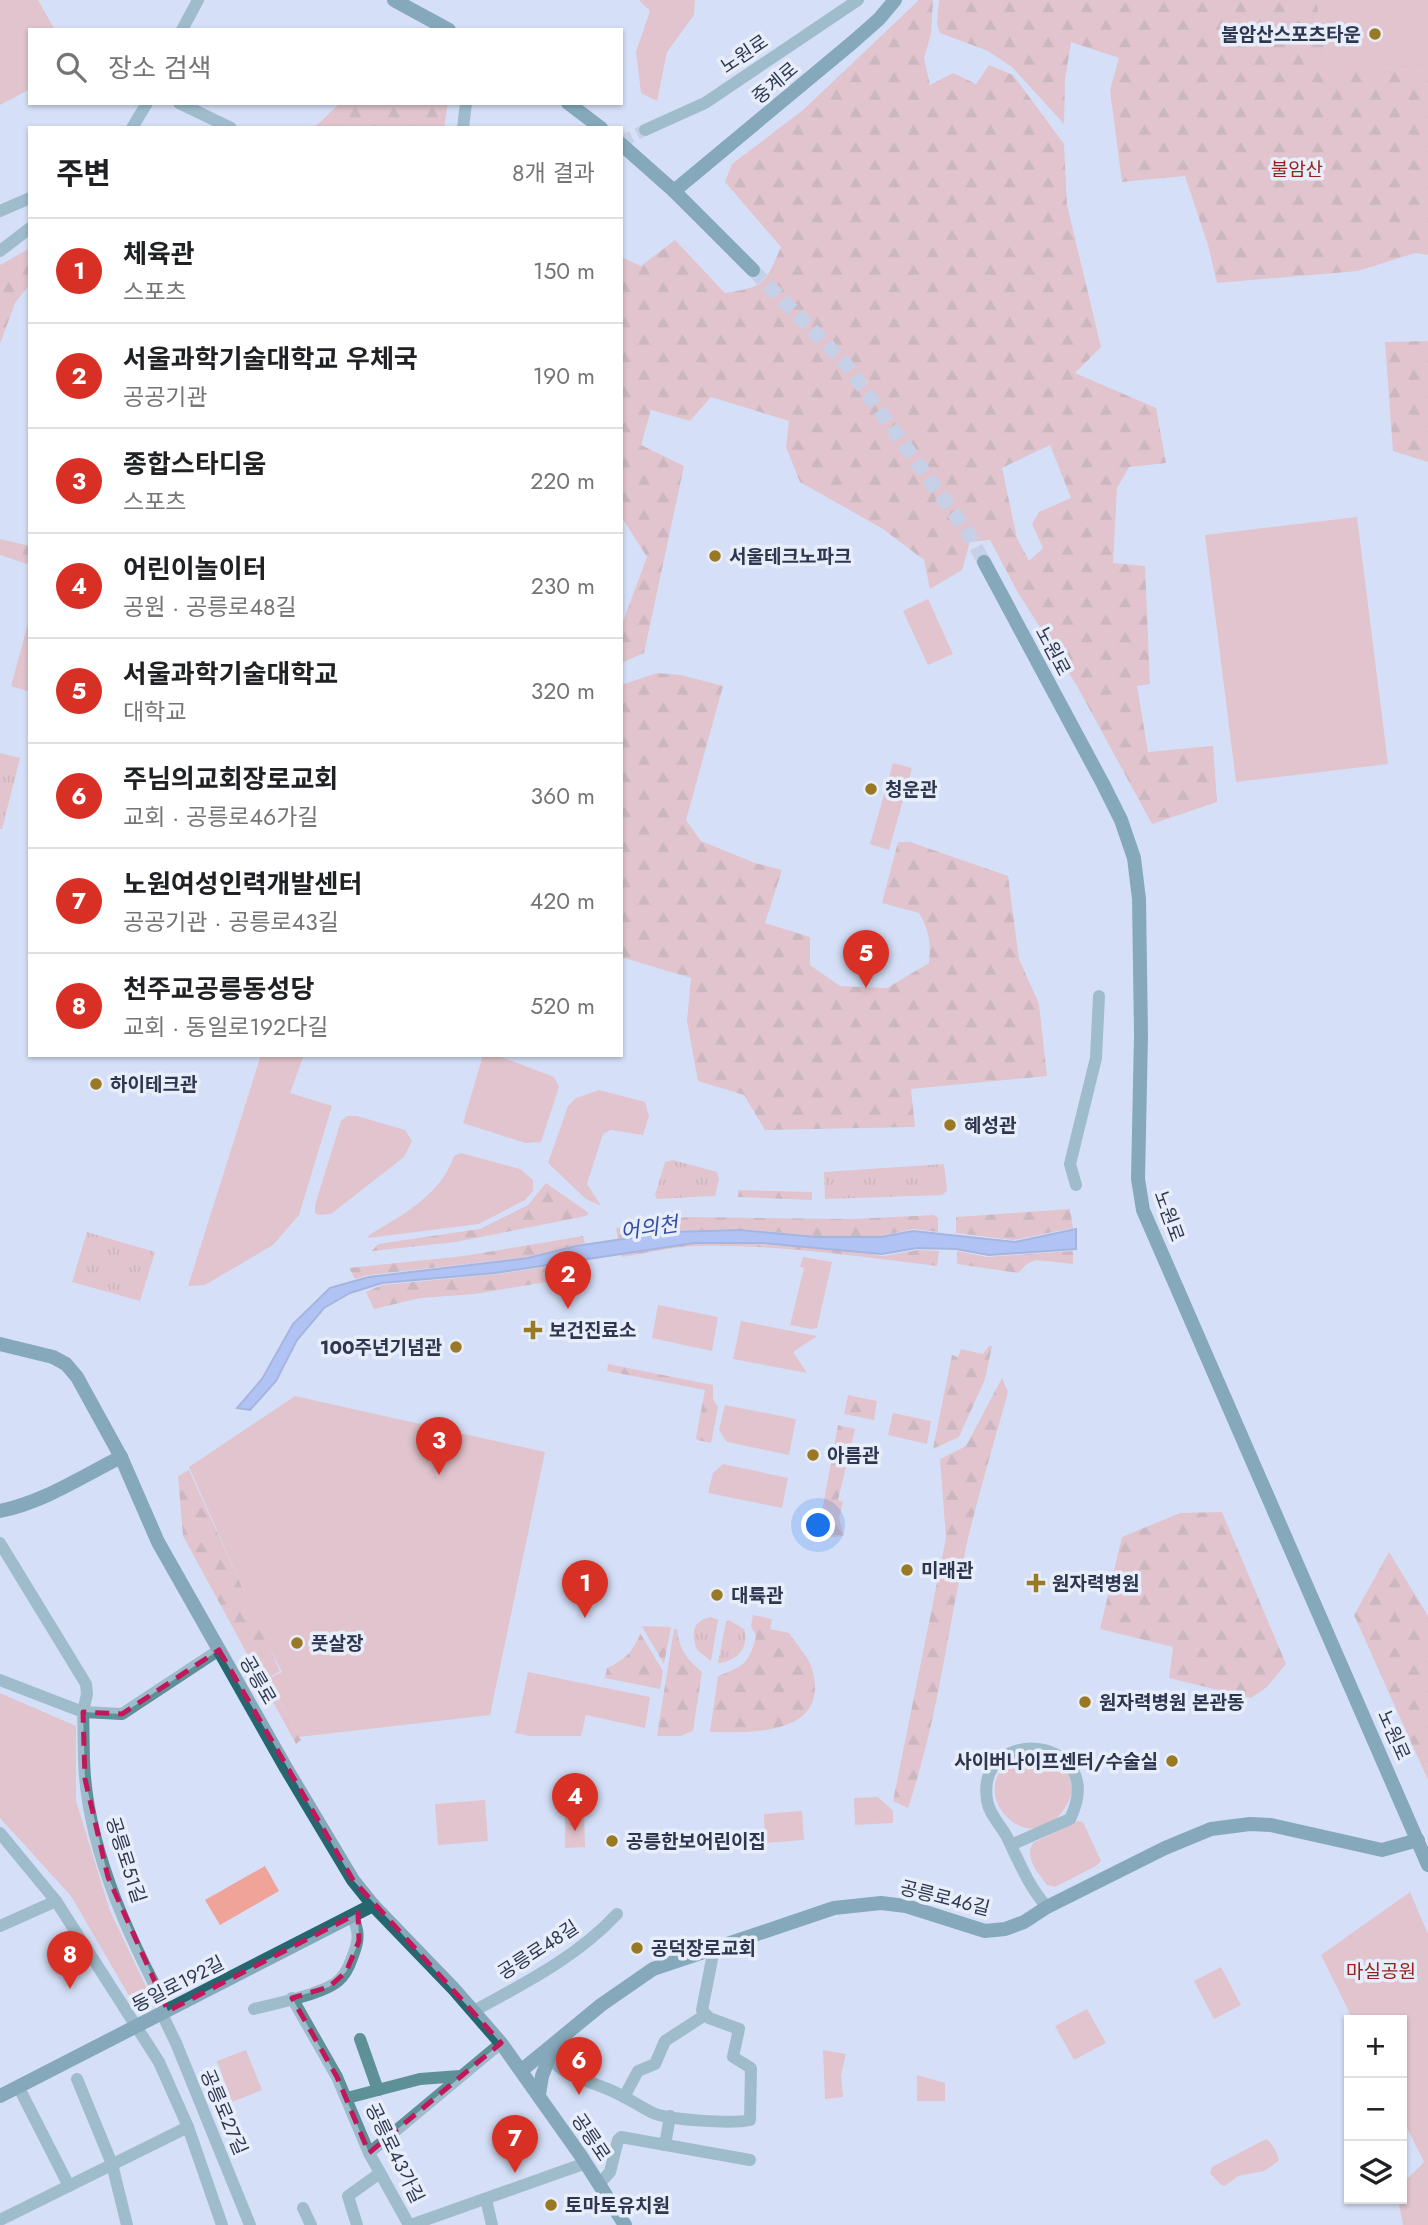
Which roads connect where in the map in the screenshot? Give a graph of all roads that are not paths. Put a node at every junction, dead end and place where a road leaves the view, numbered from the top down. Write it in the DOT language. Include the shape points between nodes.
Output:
graph roads {
  1 [pos="198,0"];
  2 [pos="394,0"];
  3 [pos="859,0"];
  4 [pos="895,0"];
  5 [pos="183,28"];
  6 [pos="445,28"];
  7 [pos="146,105"];
  8 [pos="183,105"];
  9 [pos="466,105"];
  10 [pos="571,105"];
  11 [pos="133,126"];
  12 [pos="227,126"];
  13 [pos="463,126"];
  14 [pos="598,126"];
  15 [pos="645,130"];
  16 [pos="623,146"];
  17 [pos="674,191"];
  18 [pos="28,199"];
  19 [pos="0,211"];
  20 [pos="28,230"];
  21 [pos="0,251"];
  22 [pos="753,271"];
  23 [pos="984,562"];
  24 [pos="1099,996"];
  25 [pos="1076,1185"];
  26 [pos="0,1344"];
  27 [pos="121,1457"];
  28 [pos="0,1511"];
  29 [pos="0,1543"];
  30 [pos="219,1650"];
  31 [pos="0,1680"];
  32 [pos="83,1712"];
  33 [pos="0,1833"];
  34 [pos="1418,1839"];
  35 [pos="1011,1845"];
  36 [pos="1428,1865"];
  37 [pos="56,1902"];
  38 [pos="373,1905"];
  39 [pos="1047,1907"];
  40 [pos="617,1914"];
  41 [pos="352,1916"];
  42 [pos="0,1926"];
  43 [pos="714,1949"];
  44 [pos="292,1998"];
  45 [pos="254,2009"];
  46 [pos="474,2011"];
  47 [pos="165,2012"];
  48 [pos="705,2015"];
  49 [pos="137,2026"];
  50 [pos="359,2039"];
  51 [pos="501,2042"];
  52 [pos="553,2047"];
  53 [pos="523,2070"];
  54 [pos="460,2076"];
  55 [pos="77,2079"];
  56 [pos="18,2085"];
  57 [pos="378,2090"];
  58 [pos="539,2094"];
  59 [pos="0,2096"];
  60 [pos="346,2098"];
  61 [pos="624,2098"];
  62 [pos="670,2116"];
  63 [pos="188,2127"];
  64 [pos="665,2145"];
  65 [pos="369,2153"];
  66 [pos="750,2160"];
  67 [pos="586,2163"];
  68 [pos="112,2164"];
  69 [pos="380,2172"];
  70 [pos="599,2184"];
  71 [pos="69,2186"];
  72 [pos="486,2199"];
  73 [pos="303,2208"];
  74 [pos="448,2219"];
  75 [pos="0,2220"];
  76 [pos="127,2225"];
  77 [pos="222,2225"];
  78 [pos="250,2225"];
  79 [pos="311,2225"];
  80 [pos="357,2225"];
  81 [pos="410,2225"];
  82 [pos="492,2225"];
  83 [pos="625,2225"];
  1 -- 5 [label="street"];
  2 -- 6 [label="street"];
  3 -- 15 [label="street, 노원로" via="705,103"];
  4 -- 17 [label="street, 중계로" via="853,43"];
  7 -- 11 [label="street"];
  8 -- 12 [label="street"];
  9 -- 13 [label="street"];
  10 -- 14 [label="street"];
  16 -- 17 [label="street"];
  17 -- 22 [label="street"];
  18 -- 19 [label="street"];
  20 -- 21 [label="street"];
  23 -- 34 [label="street, 노원로" via="1103,784 1134,858 1142,939 1138,1179 1143,1210"];
  24 -- 25 [label="street" via="1096,1058 1070,1164"];
  26 -- 27 [label="street, 공릉로" via="66,1364 78,1377"];
  27 -- 28 [label="street" via="60,1490"];
  27 -- 30 [label="street, 공릉로" via="158,1542"];
  29 -- 32 [label="street, 공릉로51길" via="86,1684"];
  30 -- 32 [label="street" via="122,1714"];
  30 -- 38 [label="street, 공릉로" via="286,1768"];
  31 -- 32 [label="street"];
  32 -- 47 [label="street, 공릉로51길" via="85,1779 93,1829"];
  33 -- 37 [label="street"];
  34 -- 36 [label="street, 노원로"];
  34 -- 39 [label="street, 공릉로46길" via="1382,1850 1271,1825 1211,1829"];
  35 -- 35 [label="street" via="1069,1819 1076,1806 1075,1777 1057,1754 1028,1747 1016,1750 990,1775 990,1811"];
  35 -- 39 [label="street" via="1034,1893"];
  37 -- 42 [label="street"];
  37 -- 49 [label="street"];
  38 -- 41 [label="street, 동일로192길"];
  38 -- 46 [label="street, 공릉로"];
  39 -- 43 [label="street, 공릉로46길" via="1024,1922 985,1931 906,1906 858,1904 799,1918"];
  40 -- 46 [label="street, 공릉로48길" via="554,1966"];
  41 -- 44 [label="street" via="359,1941 346,1972 329,1987"];
  41 -- 47 [label="street, 동일로192길"];
  43 -- 48 [label="street" via="702,2007"];
  43 -- 52 [label="street, 공릉로46길" via="653,1969 601,2005"];
  44 -- 45 [label="street"];
  44 -- 60 [label="street, 공릉로43가길"];
  46 -- 51 [label="street, 공릉로"];
  47 -- 49 [label="street, 동일로192길"];
  47 -- 78 [label="street, 공릉로27길"];
  48 -- 61 [label="street" via="665,2041 655,2064 639,2069"];
  48 -- 62 [label="street" via="739,2029 733,2057 751,2068 750,2120"];
  49 -- 56 [label="street, 동일로192길"];
  49 -- 63 [label="street"];
  50 -- 57 [label="street, 공릉로43가길"];
  51 -- 53 [label="street, 공릉로"];
  51 -- 54 [label="street"];
  52 -- 53 [label="street, 공릉로46길"];
  52 -- 58 [label="street"];
  52 -- 61 [label="street" via="555,2065"];
  53 -- 58 [label="street, 공릉로"];
  54 -- 57 [label="street, 공릉로43가길" via="420,2079"];
  54 -- 65 [label="street"];
  55 -- 68 [label="street"];
  56 -- 59 [label="street, 동일로192길"];
  56 -- 71 [label="street"];
  57 -- 60 [label="street, 공릉로43가길"];
  58 -- 67 [label="street, 공릉로"];
  60 -- 65 [label="street, 공릉로43가길"];
  61 -- 62 [label="street"];
  62 -- 64 [label="street"];
  63 -- 68 [label="street"];
  63 -- 77 [label="street"];
  64 -- 66 [label="street, 공릉로"];
  64 -- 70 [label="street, 공릉로" via="619,2138 610,2172"];
  65 -- 69 [label="street, 공릉로43가길"];
  67 -- 70 [label="street, 공릉로"];
  67 -- 72 [label="street"];
  68 -- 71 [label="street"];
  68 -- 76 [label="street"];
  69 -- 80 [label="street" via="348,2196"];
  69 -- 81 [label="street, 공릉로43가길"];
  70 -- 83 [label="street, 공릉로"];
  71 -- 75 [label="street"];
  72 -- 74 [label="street"];
  72 -- 82 [label="street"];
  73 -- 79 [label="street"];
  74 -- 81 [label="street"];
}
